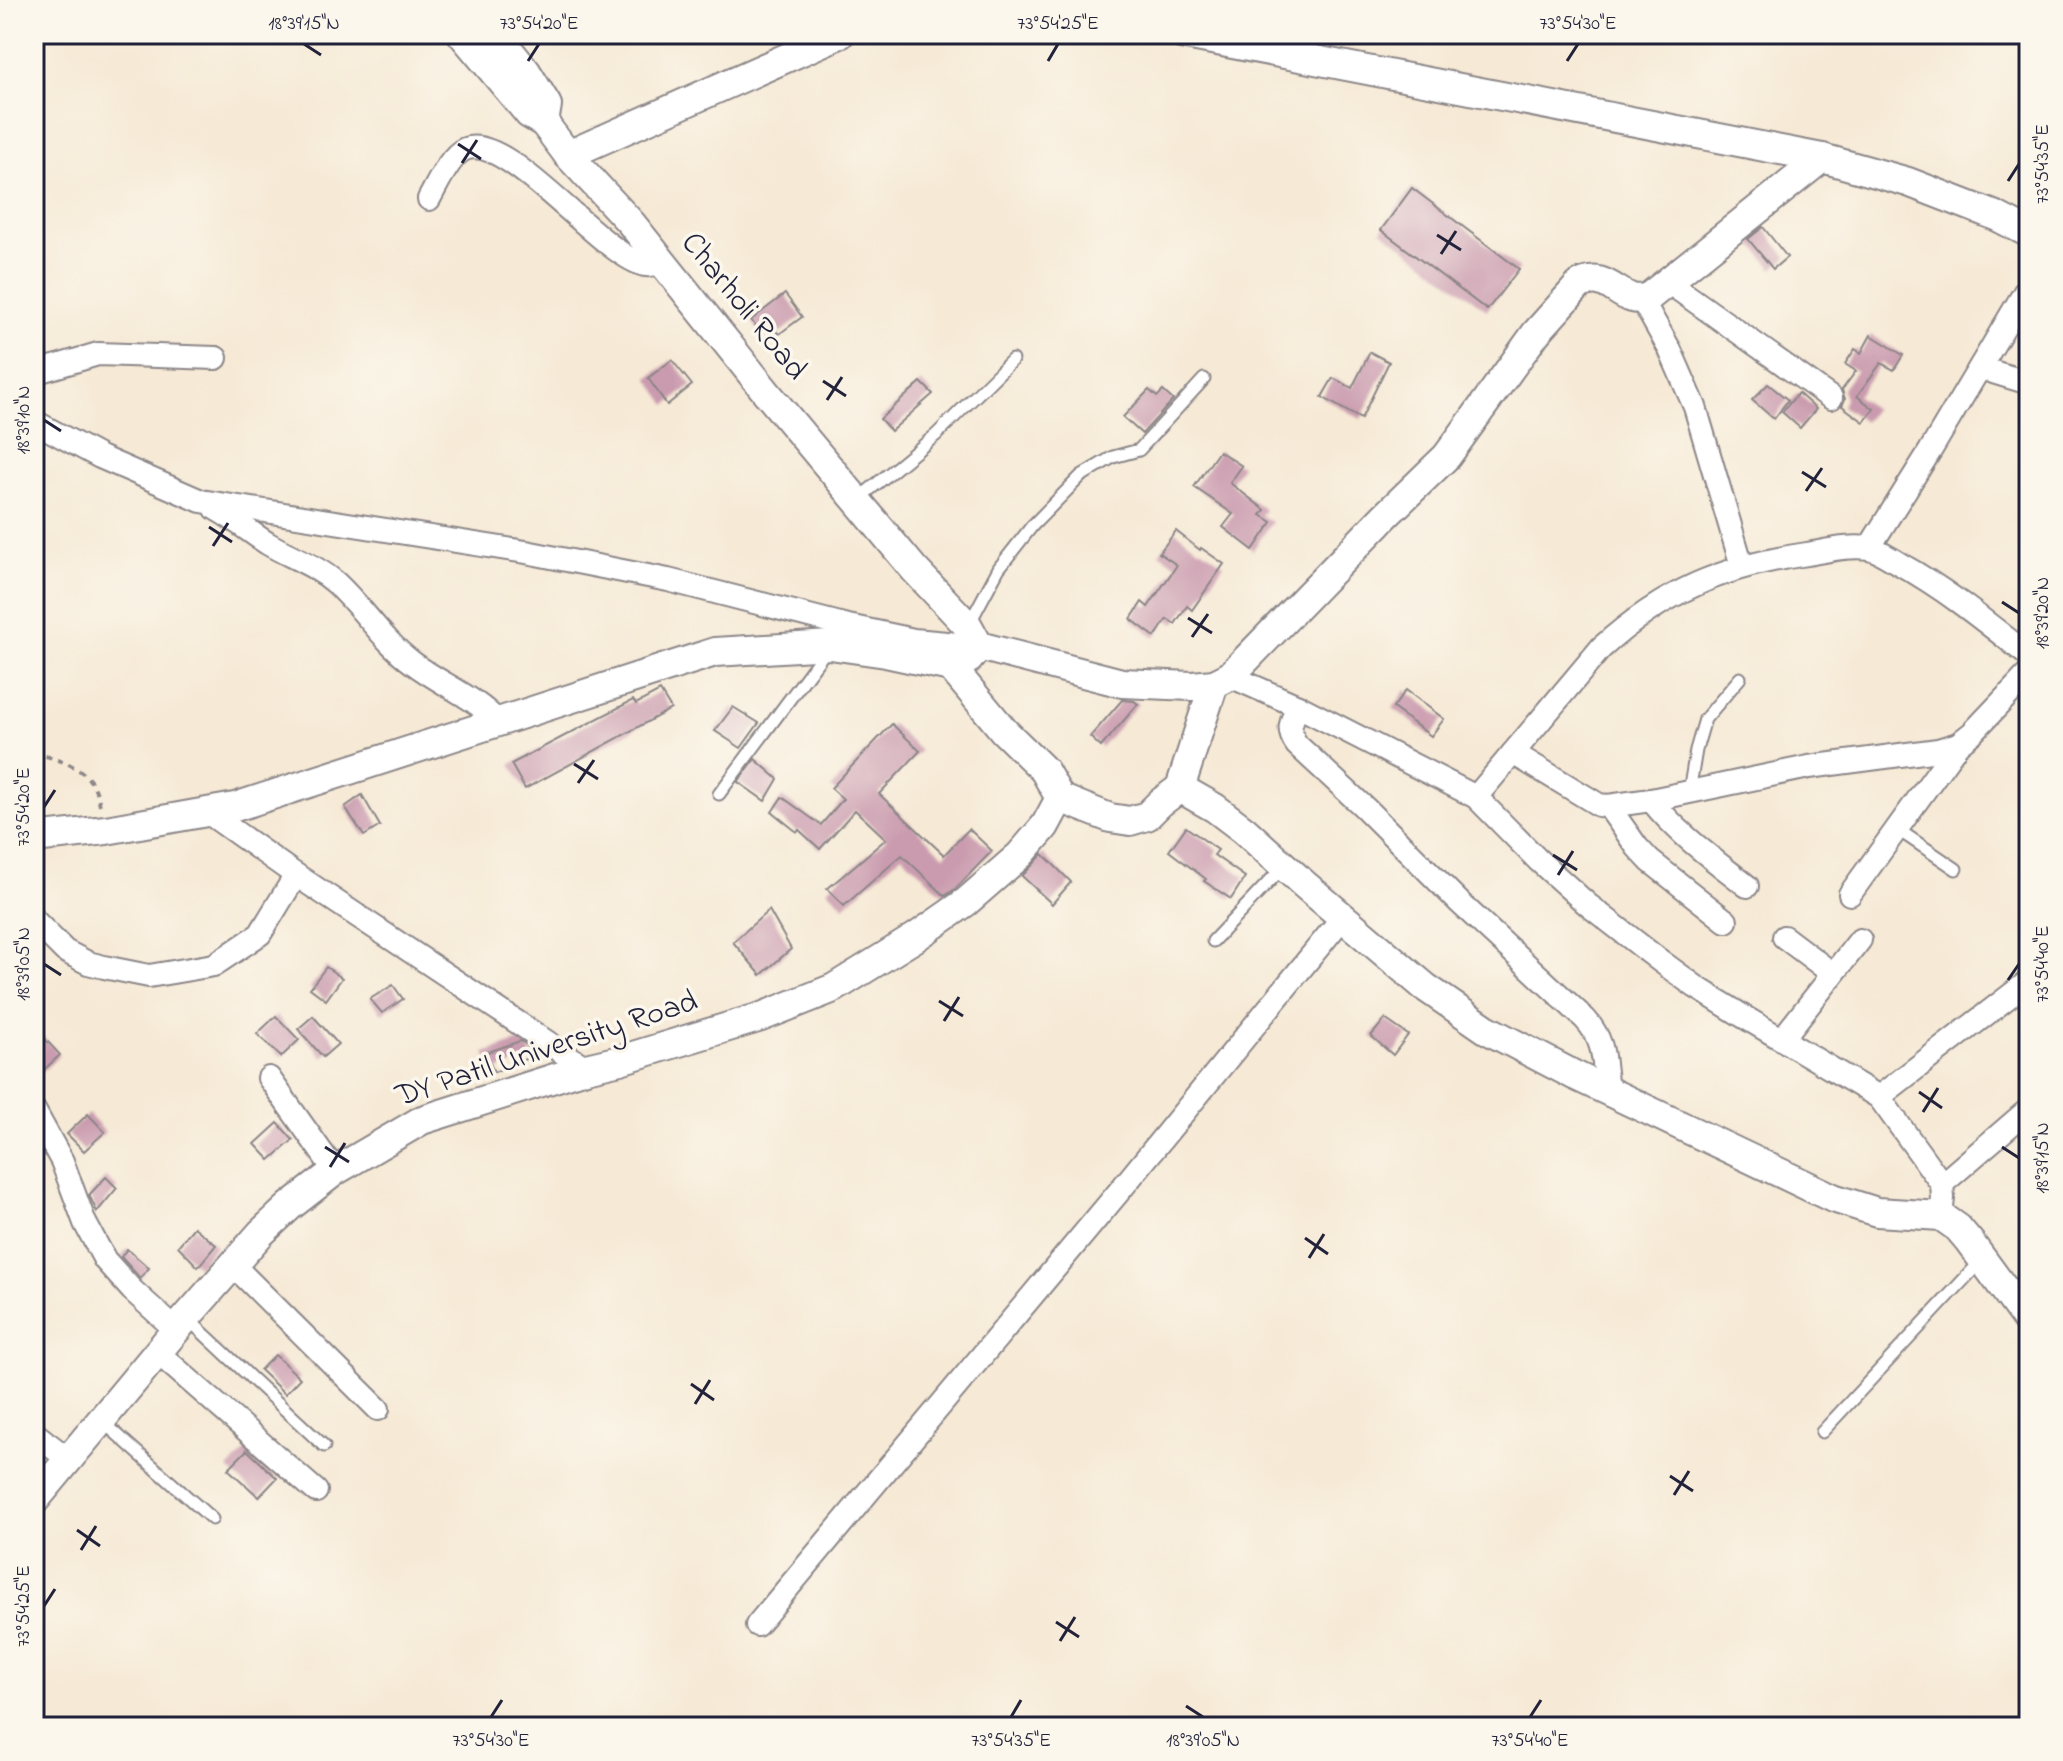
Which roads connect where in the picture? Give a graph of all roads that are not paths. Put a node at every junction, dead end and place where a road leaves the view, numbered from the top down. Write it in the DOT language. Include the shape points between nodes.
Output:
graph roads {
  1 [pos="462,34"];
  2 [pos="496,34"];
  3 [pos="840,34"];
  4 [pos="1181,34"];
  5 [pos="544,123"];
  6 [pos="568,155"];
  7 [pos="1822,158"];
  8 [pos="429,199"];
  9 [pos="2029,233"];
  10 [pos="663,262"];
  11 [pos="1668,282"];
  12 [pos="2029,285"];
  13 [pos="1642,300"];
  14 [pos="216,358"];
  15 [pos="1012,360"];
  16 [pos="1980,368"];
  17 [pos="34,373"];
  18 [pos="1204,379"];
  19 [pos="2029,383"];
  20 [pos="1831,398"];
  21 [pos="34,418"];
  22 [pos="856,500"];
  23 [pos="201,501"];
  24 [pos="1869,548"];
  25 [pos="1742,566"];
  26 [pos="973,636"];
  27 [pos="830,645"];
  28 [pos="2029,656"];
  29 [pos="951,667"];
  30 [pos="2029,673"];
  31 [pos="1740,678"];
  32 [pos="1222,680"];
  33 [pos="1298,706"];
  34 [pos="499,723"];
  35 [pos="1958,744"];
  36 [pos="1513,753"];
  37 [pos="1180,788"];
  38 [pos="1689,793"];
  39 [pos="719,794"];
  40 [pos="1476,797"];
  41 [pos="1060,798"];
  42 [pos="1651,800"];
  43 [pos="1608,806"];
  44 [pos="207,812"];
  45 [pos="1897,829"];
  46 [pos="34,838"];
  47 [pos="1285,866"];
  48 [pos="1956,869"];
  49 [pos="296,875"];
  50 [pos="1747,886"];
  51 [pos="1850,894"];
  52 [pos="1343,917"];
  53 [pos="34,920"];
  54 [pos="1726,921"];
  55 [pos="1784,937"];
  56 [pos="1860,940"];
  57 [pos="1213,941"];
  58 [pos="1833,974"];
  59 [pos="2029,981"];
  60 [pos="1782,1039"];
  61 [pos="586,1068"];
  62 [pos="269,1078"];
  63 [pos="1607,1091"];
  64 [pos="1879,1097"];
  65 [pos="2029,1109"];
  66 [pos="34,1110"];
  67 [pos="335,1171"];
  68 [pos="1942,1184"];
  69 [pos="1941,1216"];
  70 [pos="1983,1260"];
  71 [pos="232,1264"];
  72 [pos="2029,1323"];
  73 [pos="181,1324"];
  74 [pos="157,1352"];
  75 [pos="378,1409"];
  76 [pos="101,1420"];
  77 [pos="1822,1432"];
  78 [pos="34,1433"];
  79 [pos="324,1446"];
  80 [pos="68,1459"];
  81 [pos="316,1491"];
  82 [pos="34,1501"];
  83 [pos="212,1519"];
  84 [pos="757,1625"];
  1 -- 5 [label="street, Charholi Road" via="529,114"];
  2 -- 5 [label="street, Charholi Road" via="547,105"];
  3 -- 6 [label="street"];
  4 -- 7 [label="street"];
  5 -- 6 [label="street, Charholi Road"];
  6 -- 10 [label="street, Charholi Road"];
  7 -- 9 [label="street" via="1908,182"];
  7 -- 11 [label="street"];
  8 -- 10 [label="street" via="453,158 465,149 487,151 530,176 633,260 652,266"];
  10 -- 22 [label="street, Charholi Road"];
  11 -- 13 [label="street"];
  11 -- 20 [label="street"];
  12 -- 16 [label="street"];
  13 -- 25 [label="street" via="1695,407"];
  13 -- 32 [label="street" via="1596,280 1579,285 1536,333 1447,456"];
  14 -- 17 [label="street" via="98,354"];
  15 -- 22 [label="lane" via="936,435"];
  16 -- 19 [label="street"];
  16 -- 24 [label="street"];
  18 -- 26 [label="lane" via="1139,450 1113,457 1081,476 1032,526 999,568"];
  21 -- 23 [label="street" via="100,457"];
  22 -- 26 [label="street, Charholi Road"];
  23 -- 26 [label="street" via="526,552 668,580 914,640"];
  23 -- 34 [label="street" via="334,581 412,663 468,696"];
  24 -- 25 [label="street"];
  24 -- 28 [label="street" via="1955,599"];
  25 -- 36 [label="street" via="1677,593 1623,628"];
  26 -- 29 [label="street" via="969,659"];
  26 -- 32 [label="street" via="1122,683 1192,686"];
  27 -- 29 [label="street"];
  27 -- 34 [label="street" via="715,652"];
  27 -- 39 [label="lane"];
  29 -- 41 [label="street" via="1044,770"];
  30 -- 35 [label="street"];
  31 -- 38 [label="lane" via="1705,719"];
  32 -- 33 [label="street"];
  32 -- 37 [label="street"];
  33 -- 40 [label="street"];
  33 -- 63 [label="street" via="1289,726 1297,745 1596,1031"];
  34 -- 44 [label="street"];
  35 -- 38 [label="street" via="1809,767"];
  35 -- 45 [label="street"];
  36 -- 40 [label="street"];
  36 -- 43 [label="street" via="1592,802"];
  37 -- 41 [label="street" via="1147,816 1130,821"];
  37 -- 47 [label="street" via="1215,808"];
  38 -- 42 [label="street"];
  40 -- 60 [label="street" via="1587,904 1696,987"];
  41 -- 61 [label="street, DY Patil University Road" via="1020,855 966,902 834,988 761,1017"];
  42 -- 43 [label="street"];
  42 -- 50 [label="street" via="1678,831"];
  43 -- 54 [label="street" via="1650,861"];
  44 -- 46 [label="street"];
  44 -- 49 [label="street"];
  45 -- 48 [label="lane"];
  45 -- 51 [label="street"];
  47 -- 52 [label="street"];
  47 -- 57 [label="lane"];
  49 -- 53 [label="street" via="260,934 214,965 149,976 104,967 65,951"];
  49 -- 61 [label="street"];
  52 -- 63 [label="street" via="1475,1022"];
  52 -- 84 [label="street"];
  55 -- 58 [label="street"];
  56 -- 58 [label="street"];
  58 -- 60 [label="street"];
  59 -- 64 [label="street"];
  60 -- 64 [label="street"];
  61 -- 67 [label="street, DY Patil University Road" via="422,1120"];
  62 -- 67 [label="street"];
  63 -- 69 [label="street" via="1833,1198 1877,1212"];
  64 -- 68 [label="street"];
  65 -- 68 [label="street"];
  66 -- 73 [label="street" via="105,1260 132,1290"];
  67 -- 71 [label="street, DY Patil University Road" via="290,1206"];
  68 -- 69 [label="street"];
  69 -- 70 [label="street" via="1958,1228"];
  70 -- 72 [label="street"];
  70 -- 77 [label="lane"];
  71 -- 73 [label="street, DY Patil University Road"];
  71 -- 75 [label="street"];
  73 -- 74 [label="street, DY Patil University Road"];
  73 -- 79 [label="lane"];
  74 -- 76 [label="street, DY Patil University Road"];
  74 -- 81 [label="street"];
  76 -- 80 [label="street, DY Patil University Road"];
  76 -- 83 [label="lane"];
  78 -- 80 [label="street"];
  80 -- 82 [label="street, DY Patil University Road"];
}
